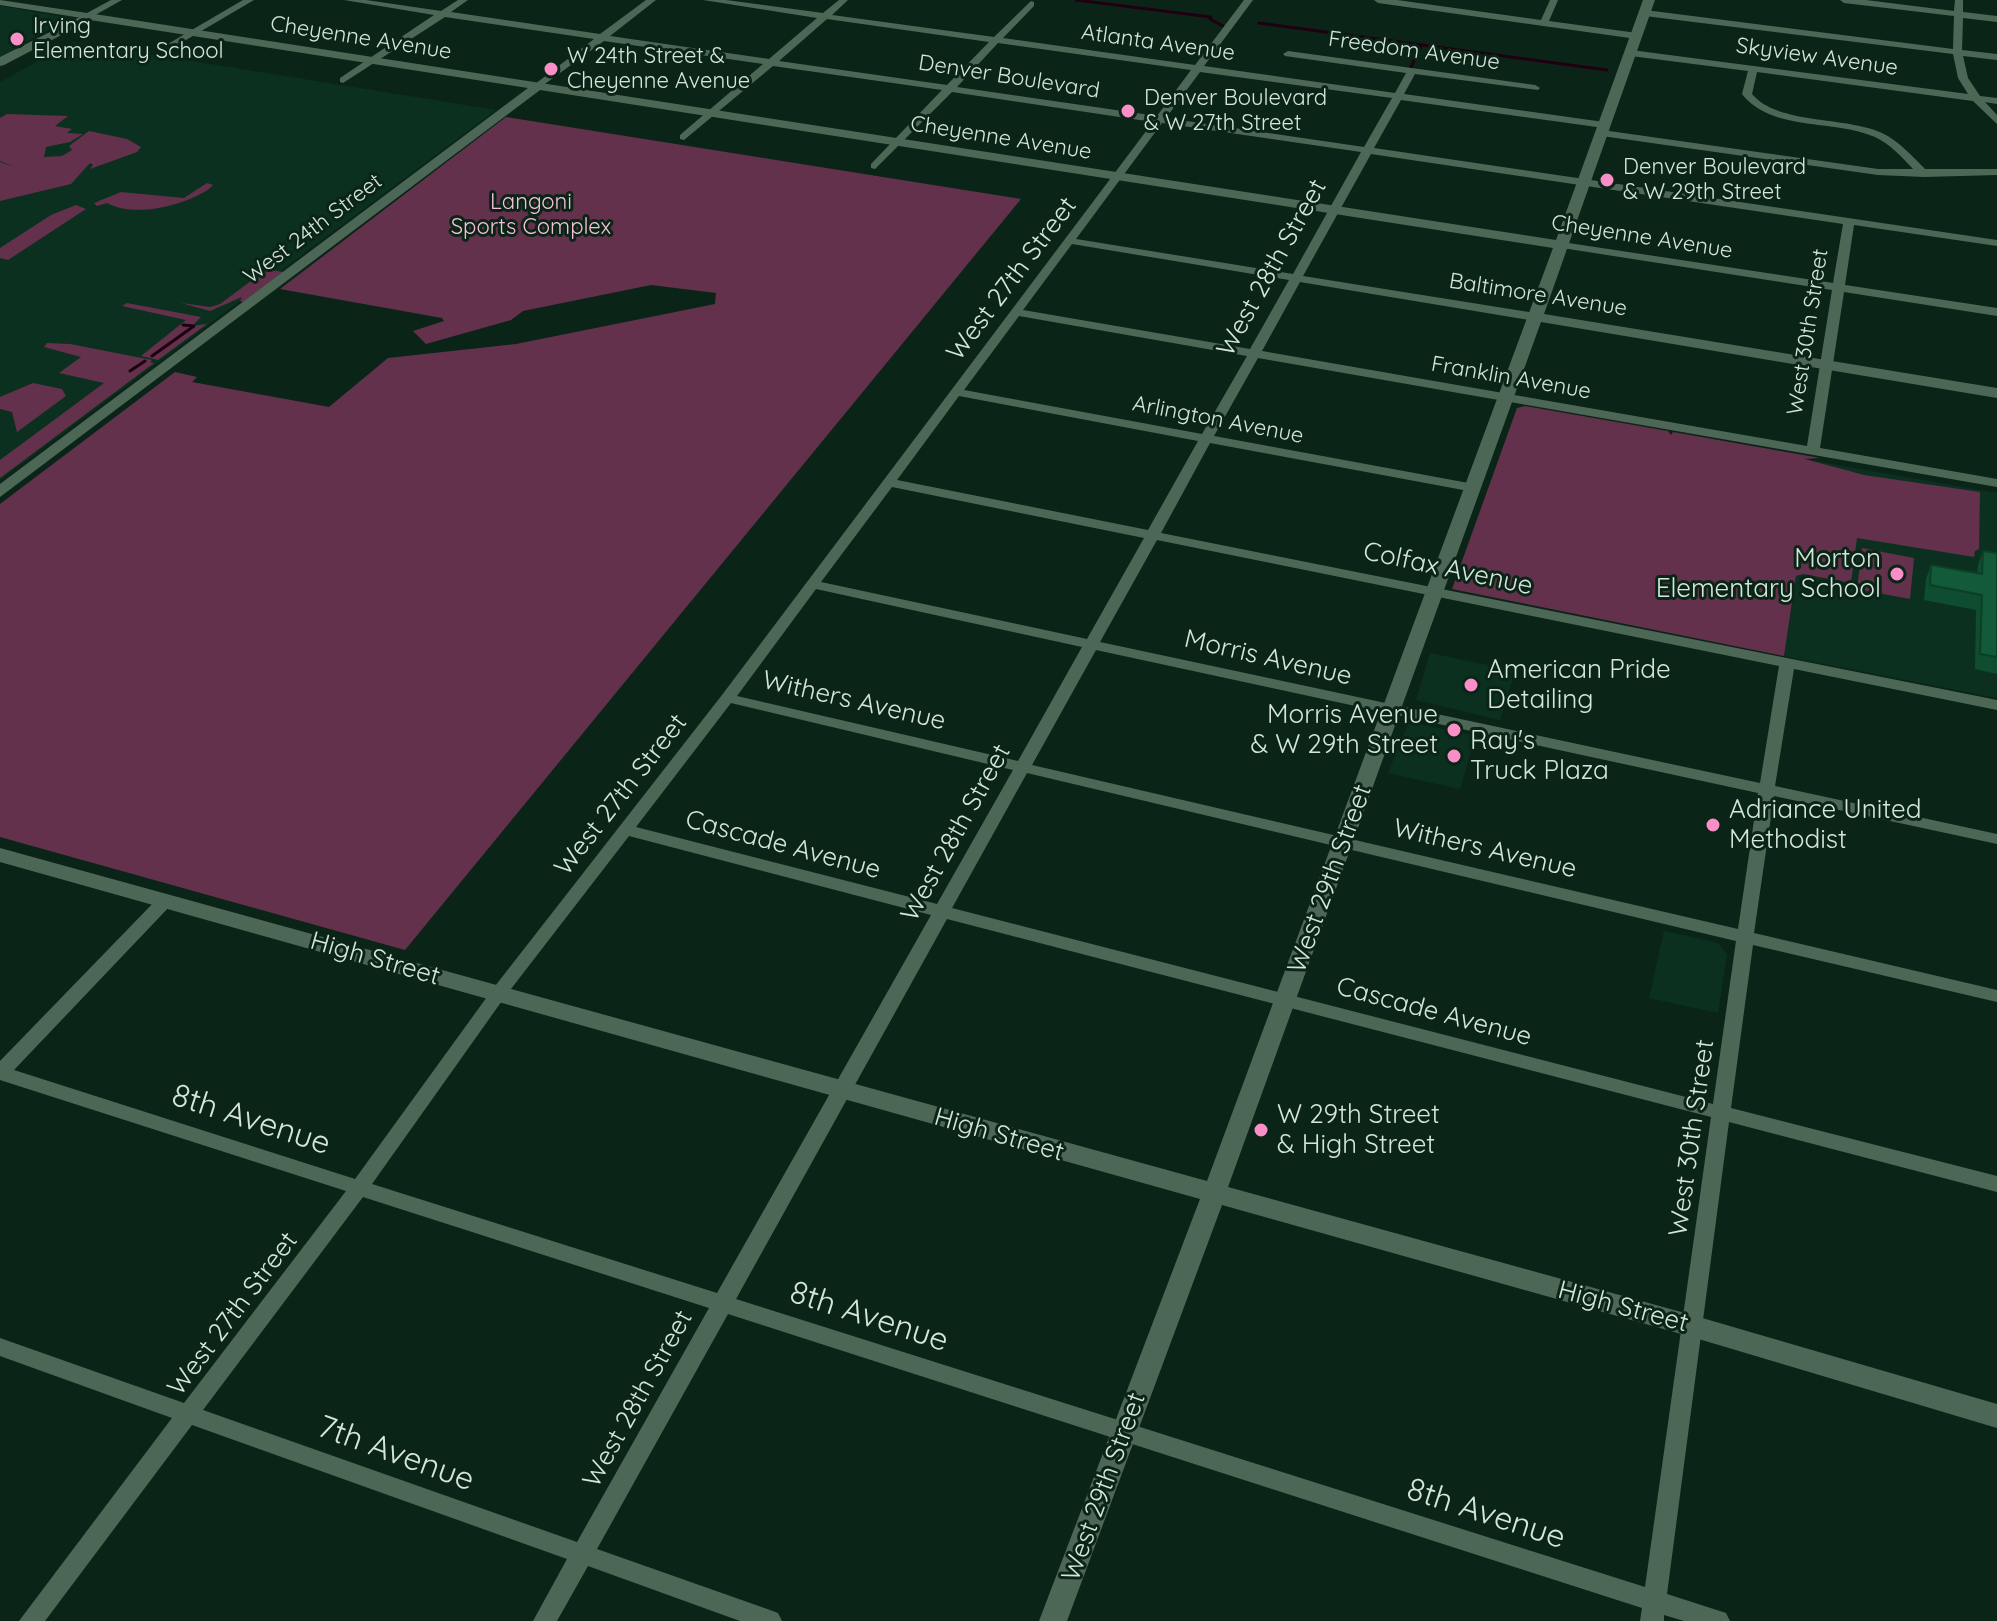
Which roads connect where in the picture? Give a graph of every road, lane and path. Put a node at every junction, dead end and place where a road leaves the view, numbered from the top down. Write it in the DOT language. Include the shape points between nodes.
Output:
graph roads {
  1 [pos="118,0"];
  2 [pos="250,0"];
  3 [pos="348,0"];
  4 [pos="464,0"];
  5 [pos="652,0"];
  6 [pos="707,0"];
  7 [pos="844,0"];
  8 [pos="1249,0"];
  9 [pos="1378,0"];
  10 [pos="1463,0"];
  11 [pos="1554,0"];
  12 [pos="1844,0"];
  13 [pos="1959,0"];
  14 [pos="0,2"];
  15 [pos="1031,4"];
  16 [pos="1647,7"];
  17 [pos="1456,12"];
  18 [pos="1959,14"];
  19 [pos="442,15"];
  20 [pos="88,16"];
  21 [pos="826,16"];
  22 [pos="1997,19"];
  23 [pos="1544,23"];
  24 [pos="194,32"];
  25 [pos="1637,36"];
  26 [pos="601,38"];
  27 [pos="996,41"];
  28 [pos="166,48"];
  29 [pos="1956,52"];
  30 [pos="1631,53"];
  31 [pos="1288,54"];
  32 [pos="1997,57"];
  33 [pos="374,60"];
  34 [pos="0,62"];
  35 [pos="772,63"];
  36 [pos="1200,69"];
  37 [pos="1753,69"];
  38 [pos="1412,71"];
  39 [pos="343,80"];
  40 [pos="538,86"];
  41 [pos="950,88"];
  42 [pos="1535,88"];
  43 [pos="1398,97"];
  44 [pos="1974,98"];
  45 [pos="1997,101"];
  46 [pos="712,113"];
  47 [pos="1161,121"];
  48 [pos="1997,121"];
  49 [pos="1603,129"];
  50 [pos="684,137"];
  51 [pos="898,142"];
  52 [pos="1367,151"];
  53 [pos="875,166"];
  54 [pos="1997,172"];
  55 [pos="1924,174"];
  56 [pos="1119,177"];
  57 [pos="1584,183"];
  58 [pos="1334,210"];
  59 [pos="1849,221"];
  60 [pos="1071,241"];
  61 [pos="1997,243"];
  62 [pos="1562,245"];
  63 [pos="1297,278"];
  64 [pos="1839,287"];
  65 [pos="1017,312"];
  66 [pos="1997,312"];
  67 [pos="1535,317"];
  68 [pos="1255,354"];
  69 [pos="1829,365"];
  70 [pos="955,392"];
  71 [pos="1997,393"];
  72 [pos="1506,397"];
  73 [pos="1207,438"];
  74 [pos="1813,450"];
  75 [pos="888,482"];
  76 [pos="1997,483"];
  77 [pos="1474,488"];
  78 [pos="0,492"];
  79 [pos="1152,534"];
  80 [pos="811,584"];
  81 [pos="1435,591"];
  82 [pos="1092,642"];
  83 [pos="1787,664"];
  84 [pos="727,698"];
  85 [pos="1997,705"];
  86 [pos="1389,710"];
  87 [pos="1022,768"];
  88 [pos="1768,790"];
  89 [pos="626,830"];
  90 [pos="1997,839"];
  91 [pos="1343,842"];
  92 [pos="0,855"];
  93 [pos="165,901"];
  94 [pos="941,914"];
  95 [pos="1747,938"];
  96 [pos="498,994"];
  97 [pos="1997,996"];
  98 [pos="1287,1000"];
  99 [pos="0,1073"];
  100 [pos="840,1090"];
  101 [pos="1720,1113"];
  102 [pos="1997,1184"];
  103 [pos="359,1188"];
  104 [pos="1213,1195"];
  105 [pos="720,1303"];
  106 [pos="1692,1326"];
  107 [pos="0,1347"];
  108 [pos="188,1412"];
  109 [pos="1997,1416"];
  110 [pos="1123,1432"];
  111 [pos="582,1555"];
  112 [pos="1653,1611"];
  113 [pos="31,1621"];
  114 [pos="545,1621"];
  115 [pos="770,1621"];
  116 [pos="1053,1621"];
  117 [pos="1718,1621"];
  1 -- 20 [label="street"];
  2 -- 24 [label="street"];
  3 -- 19 [label="street, Denver Boulevard"];
  4 -- 19 [label="street"];
  5 -- 26 [label="street, West 24th Street"];
  6 -- 21 [label="street, Atlanta Avenue"];
  7 -- 21 [label="street"];
  8 -- 36 [label="street, West 27th Street"];
  9 -- 17 [label="street"];
  10 -- 17 [label="street"];
  11 -- 23 [label="street"];
  12 -- 18 [label="street"];
  13 -- 18 [label="street"];
  14 -- 20 [label="street, Cheyenne Avenue"];
  15 -- 27 [label="street"];
  16 -- 25 [label="street, West 29th Street"];
  16 -- 29 [label="street"];
  17 -- 23 [label="street"];
  18 -- 22 [label="street"];
  18 -- 29 [label="street"];
  19 -- 26 [label="street, Denver Boulevard"];
  19 -- 33 [label="street"];
  20 -- 24 [label="street, Cheyenne Avenue"];
  20 -- 34 [label="street"];
  21 -- 27 [label="street, Atlanta Avenue"];
  21 -- 35 [label="street"];
  23 -- 25 [label="street"];
  24 -- 28 [label="street"];
  24 -- 33 [label="street, Cheyenne Avenue"];
  25 -- 30 [label="street, West 29th Street"];
  26 -- 35 [label="street, Denver Boulevard"];
  26 -- 40 [label="street, West 24th Street"];
  27 -- 36 [label="street, Atlanta Avenue"];
  27 -- 41 [label="street"];
  29 -- 32 [label="street"];
  29 -- 44 [label="street" via="1959,76"];
  30 -- 37 [label="street, Skyview Avenue"];
  30 -- 49 [label="street, West 29th Street"];
  31 -- 38 [label="street, Freedom Avenue"];
  33 -- 39 [label="street"];
  33 -- 40 [label="street, Cheyenne Avenue"];
  35 -- 41 [label="street, Denver Boulevard"];
  35 -- 46 [label="street"];
  36 -- 43 [label="street, Atlanta Avenue"];
  36 -- 47 [label="street, West 27th Street"];
  37 -- 44 [label="street, Skyview Avenue"];
  37 -- 55 [label="street" via="1747,94 1758,107 1878,135"];
  38 -- 42 [label="street, Freedom Avenue"];
  38 -- 43 [label="street, West 28th Street"];
  40 -- 46 [label="street, Cheyenne Avenue"];
  40 -- 78 [label="street, West 24th Street"];
  41 -- 47 [label="street, Denver Boulevard"];
  41 -- 51 [label="street"];
  43 -- 49 [label="street, Atlanta Avenue"];
  43 -- 52 [label="street, West 28th Street"];
  44 -- 45 [label="street, Skyview Avenue"];
  44 -- 48 [label="street"];
  46 -- 50 [label="street"];
  46 -- 51 [label="street, Cheyenne Avenue"];
  47 -- 52 [label="street, Denver Boulevard"];
  47 -- 56 [label="street, West 27th Street"];
  49 -- 55 [label="street, Atlanta Avenue" via="1878,172"];
  49 -- 57 [label="street, West 29th Street"];
  51 -- 53 [label="street"];
  51 -- 56 [label="street, Cheyenne Avenue"];
  52 -- 57 [label="street, Denver Boulevard"];
  52 -- 58 [label="street, West 28th Street"];
  54 -- 55 [label="street, Atlanta Avenue"];
  56 -- 58 [label="street, Cheyenne Avenue"];
  56 -- 60 [label="street, West 27th Street"];
  57 -- 59 [label="street, Denver Boulevard"];
  57 -- 62 [label="street, West 29th Street"];
  58 -- 62 [label="street, Cheyenne Avenue"];
  58 -- 63 [label="street, West 28th Street"];
  59 -- 61 [label="street, Denver Boulevard"];
  59 -- 64 [label="street, West 30th Street"];
  60 -- 63 [label="street, Baltimore Avenue"];
  60 -- 65 [label="street, West 27th Street"];
  62 -- 64 [label="street, Cheyenne Avenue"];
  62 -- 67 [label="street, West 29th Street"];
  63 -- 67 [label="street, Baltimore Avenue"];
  63 -- 68 [label="street, West 28th Street"];
  64 -- 66 [label="street, Cheyenne Avenue"];
  64 -- 69 [label="street, West 30th Street"];
  65 -- 68 [label="street, Franklin Avenue"];
  65 -- 70 [label="street, West 27th Street"];
  67 -- 69 [label="street, Baltimore Avenue"];
  67 -- 72 [label="street, West 29th Street"];
  68 -- 72 [label="street, Franklin Avenue"];
  68 -- 73 [label="street, West 28th Street"];
  69 -- 71 [label="street, Baltimore Avenue"];
  69 -- 74 [label="street, West 30th Street"];
  70 -- 73 [label="street, Arlington Avenue"];
  70 -- 75 [label="street, West 27th Street"];
  72 -- 74 [label="street, Franklin Avenue"];
  72 -- 77 [label="street, West 29th Street"];
  73 -- 77 [label="street, Arlington Avenue"];
  73 -- 79 [label="street, West 28th Street"];
  74 -- 76 [label="street, Franklin Avenue"];
  75 -- 79 [label="street, Colfax Avenue"];
  75 -- 80 [label="street, West 27th Street"];
  77 -- 81 [label="street, West 29th Street"];
  79 -- 81 [label="street, Colfax Avenue"];
  79 -- 82 [label="street, West 28th Street"];
  80 -- 82 [label="street, Morris Avenue"];
  80 -- 84 [label="street, West 27th Street"];
  81 -- 83 [label="street, Colfax Avenue"];
  81 -- 86 [label="street, West 29th Street"];
  82 -- 86 [label="street, Morris Avenue"];
  82 -- 87 [label="street, West 28th Street"];
  83 -- 85 [label="street, Colfax Avenue"];
  83 -- 88 [label="street, West 30th Street"];
  84 -- 87 [label="street, Withers Avenue"];
  84 -- 89 [label="street, West 27th Street"];
  86 -- 88 [label="street, Morris Avenue"];
  86 -- 91 [label="street, West 29th Street"];
  87 -- 91 [label="street, Withers Avenue"];
  87 -- 94 [label="street, West 28th Street"];
  88 -- 90 [label="street, Morris Avenue"];
  88 -- 95 [label="street, West 30th Street"];
  89 -- 94 [label="street, Cascade Avenue"];
  89 -- 96 [label="street, West 27th Street"];
  91 -- 95 [label="street, Withers Avenue"];
  91 -- 98 [label="street, West 29th Street"];
  92 -- 93 [label="street, High Street"];
  93 -- 96 [label="street, High Street"];
  93 -- 99 [label="street"];
  94 -- 98 [label="street, Cascade Avenue"];
  94 -- 100 [label="street, West 28th Street"];
  95 -- 97 [label="street, Withers Avenue"];
  95 -- 101 [label="street, West 30th Street"];
  96 -- 100 [label="street, High Street"];
  96 -- 103 [label="street, West 27th Street"];
  98 -- 101 [label="street, Cascade Avenue"];
  98 -- 104 [label="street, West 29th Street"];
  99 -- 103 [label="street, 8th Avenue"];
  100 -- 104 [label="street, High Street"];
  100 -- 105 [label="street, West 28th Street"];
  101 -- 102 [label="street, Cascade Avenue"];
  101 -- 106 [label="street, West 30th Street"];
  103 -- 105 [label="street, 8th Avenue"];
  103 -- 108 [label="street, West 27th Street"];
  104 -- 106 [label="street, High Street"];
  104 -- 110 [label="street, West 29th Street"];
  105 -- 110 [label="street, 8th Avenue"];
  105 -- 111 [label="street, West 28th Street"];
  106 -- 109 [label="street, High Street"];
  106 -- 112 [label="street, West 30th Street"];
  107 -- 108 [label="street, 7th Avenue"];
  108 -- 111 [label="street, 7th Avenue"];
  108 -- 113 [label="street, West 27th Street"];
  110 -- 112 [label="street, 8th Avenue"];
  110 -- 116 [label="street, West 29th Street"];
  111 -- 114 [label="street, West 28th Street"];
  111 -- 115 [label="street, 7th Avenue"];
  112 -- 117 [label="street, 8th Avenue"];
}
